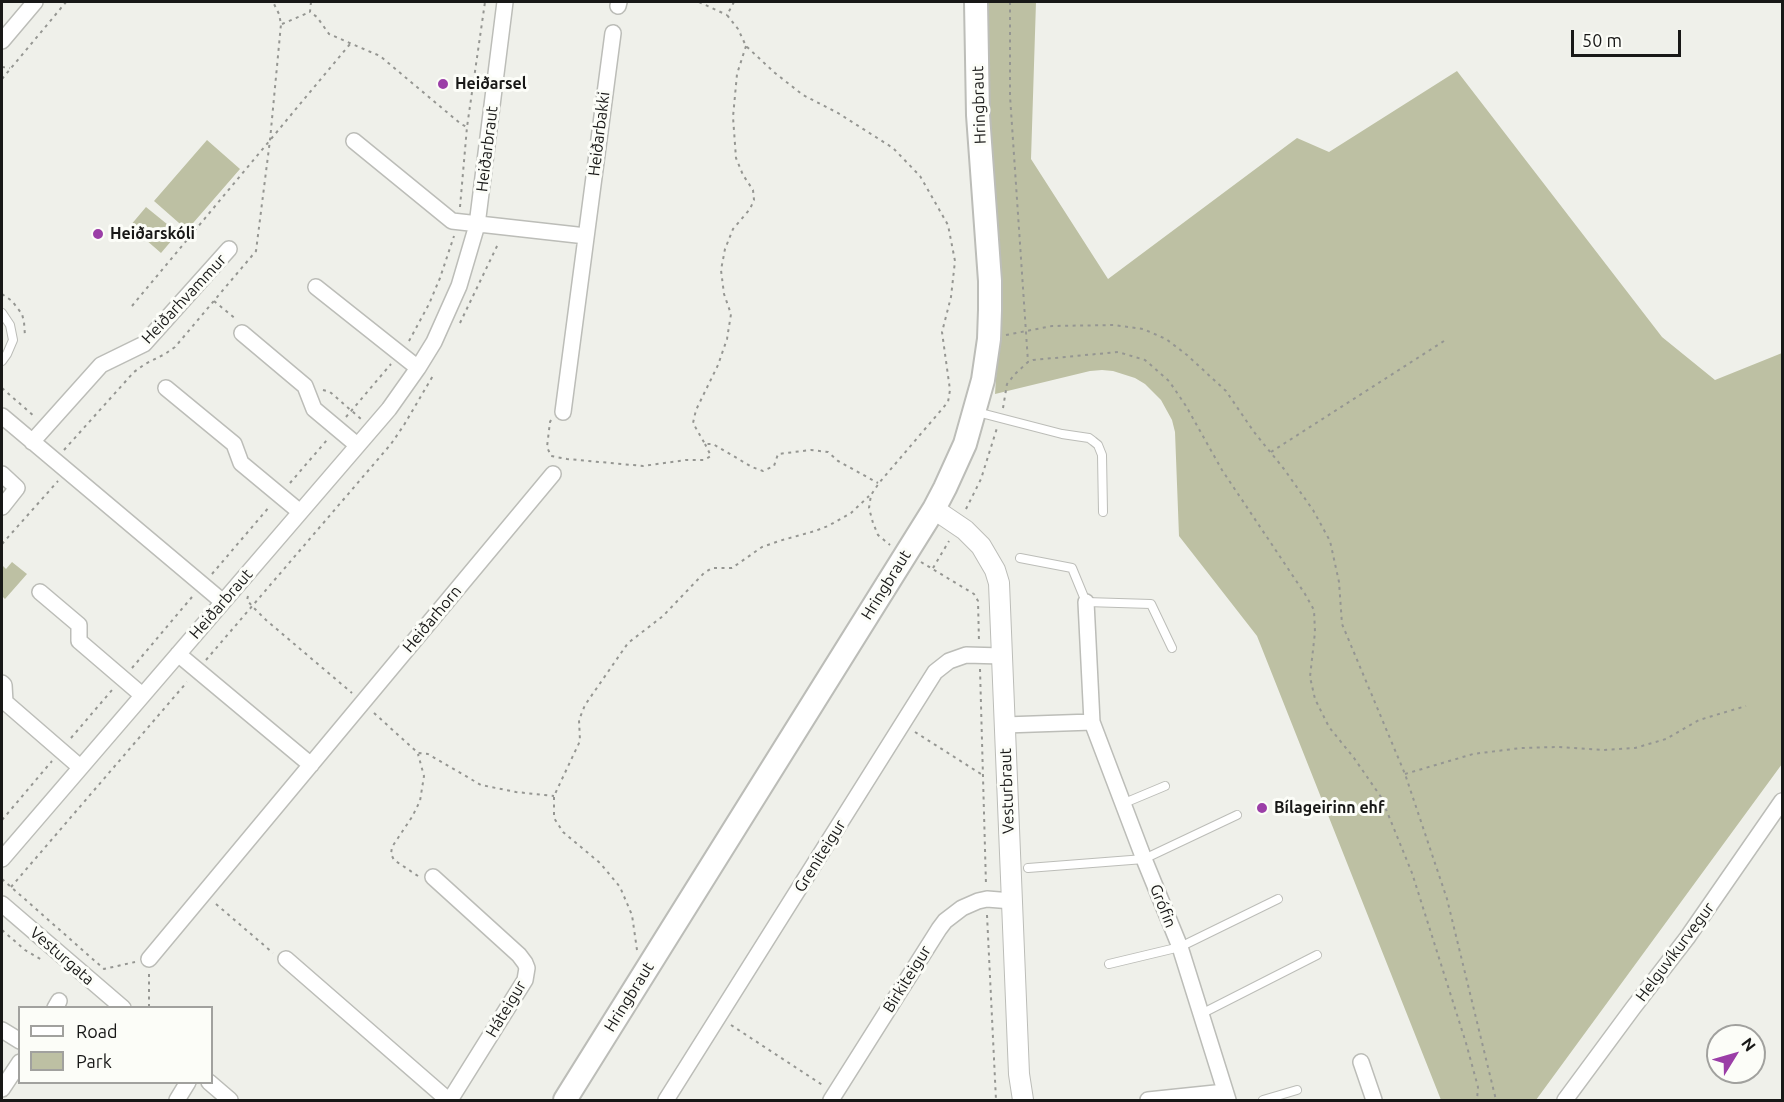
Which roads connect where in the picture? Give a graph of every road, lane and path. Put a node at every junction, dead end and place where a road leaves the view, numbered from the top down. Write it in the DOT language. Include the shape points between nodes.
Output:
graph roads {
  1 [pos="35,2"];
  2 [pos="66,2"];
  3 [pos="311,2"];
  4 [pos="485,2"];
  5 [pos="505,2"];
  6 [pos="699,2"];
  7 [pos="734,2"];
  8 [pos="976,2"];
  9 [pos="1010,2"];
  10 [pos="310,12"];
  11 [pos="727,15"];
  12 [pos="281,24"];
  13 [pos="613,33"];
  14 [pos="2,41"];
  15 [pos="350,44"];
  16 [pos="746,46"];
  17 [pos="2,67"];
  18 [pos="10,68"];
  19 [pos="2,79"];
  20 [pos="467,127"];
  21 [pos="354,141"];
  22 [pos="459,222"];
  23 [pos="477,225"];
  24 [pos="506,228"];
  25 [pos="586,236"];
  26 [pos="229,249"];
  27 [pos="316,287"];
  28 [pos="132,306"];
  29 [pos="2,313"];
  30 [pos="460,324"];
  31 [pos="1026,331"];
  32 [pos="242,333"];
  33 [pos="989,339"];
  34 [pos="1444,341"];
  35 [pos="400,354"];
  36 [pos="2,361"];
  37 [pos="1028,363"];
  38 [pos="438,365"];
  39 [pos="418,368"];
  40 [pos="2,388"];
  41 [pos="166,388"];
  42 [pos="563,412"];
  43 [pos="975,412"];
  44 [pos="2,416"];
  45 [pos="1000,418"];
  46 [pos="337,428"];
  47 [pos="36,438"];
  48 [pos="705,444"];
  49 [pos="357,445"];
  50 [pos="1271,452"];
  51 [pos="66,471"];
  52 [pos="2,474"];
  53 [pos="553,474"];
  54 [pos="879,483"];
  55 [pos="279,495"];
  56 [pos="871,495"];
  57 [pos="2,507"];
  58 [pos="934,509"];
  59 [pos="300,512"];
  60 [pos="1103,512"];
  61 [pos="958,525"];
  62 [pos="2,544"];
  63 [pos="906,553"];
  64 [pos="1020,558"];
  65 [pos="933,568"];
  66 [pos="240,582"];
  67 [pos="202,585"];
  68 [pos="40,592"];
  69 [pos="222,602"];
  70 [pos="1086,602"];
  71 [pos="252,606"];
  72 [pos="1172,648"];
  73 [pos="178,654"];
  74 [pos="979,654"];
  75 [pos="1002,656"];
  76 [pos="197,670"];
  77 [pos="123,678"];
  78 [pos="2,683"];
  79 [pos="142,695"];
  80 [pos="363,702"];
  81 [pos="1746,706"];
  82 [pos="1092,722"];
  83 [pos="902,724"];
  84 [pos="1005,725"];
  85 [pos="61,750"];
  86 [pos="418,753"];
  87 [pos="311,765"];
  88 [pos="81,767"];
  89 [pos="1405,774"];
  90 [pos="982,775"];
  91 [pos="1165,786"];
  92 [pos="554,796"];
  93 [pos="1782,801"];
  94 [pos="1122,804"];
  95 [pos="1237,815"];
  96 [pos="2,819"];
  97 [pos="2,859"];
  98 [pos="1144,859"];
  99 [pos="1028,868"];
  100 [pos="433,878"];
  101 [pos="2,879"];
  102 [pos="12,887"];
  103 [pos="204,893"];
  104 [pos="987,899"];
  105 [pos="1278,899"];
  106 [pos="1012,901"];
  107 [pos="2,903"];
  108 [pos="2,930"];
  109 [pos="1180,947"];
  110 [pos="1317,955"];
  111 [pos="149,959"];
  112 [pos="286,959"];
  113 [pos="650,964"];
  114 [pos="1109,964"];
  115 [pos="51,965"];
  116 [pos="121,1006"];
  117 [pos="149,1006"];
  118 [pos="1201,1014"];
  119 [pos="719,1017"];
  120 [pos="2,1030"];
  121 [pos="18,1040"];
  122 [pos="1361,1062"];
  123 [pos="18,1065"];
  124 [pos="187,1084"];
  125 [pos="210,1084"];
  126 [pos="2,1089"];
  127 [pos="1297,1090"];
  128 [pos="1227,1096"];
  129 [pos="833,1097"];
  130 [pos="1496,1100"];
  131 [pos="177,1101"];
  132 [pos="230,1101"];
  133 [pos="449,1101"];
  134 [pos="565,1101"];
  135 [pos="666,1101"];
  136 [pos="996,1101"];
  137 [pos="1023,1101"];
  138 [pos="1148,1101"];
  139 [pos="1263,1101"];
  140 [pos="1374,1101"];
  141 [pos="1478,1101"];
  142 [pos="1565,1101"];
  1 -- 14 [label="street"];
  2 -- 18 [label="path"];
  3 -- 10 [label="path"];
  4 -- 20 [label="path"];
  5 -- 23 [label="street, Heiðarbraut"];
  6 -- 11 [label="path"];
  7 -- 11 [label="path"];
  8 -- 33 [label="main road, Hringbraut" via="978,115 990,281"];
  9 -- 31 [label="path" via="1010,96"];
  10 -- 12 [label="path"];
  10 -- 15 [label="path" via="329,34"];
  11 -- 16 [label="path"];
  13 -- 25 [label="street, Heiðarbakki"];
  15 -- 20 [label="path" via="380,56"];
  15 -- 28 [label="path"];
  16 -- 48 [label="path" via="737,74 733,117 736,158 753,190 754,200 733,229 725,249 721,270 731,314 727,339 693,423"];
  16 -- 54 [label="path" via="803,95 892,148 920,176 948,225 955,261 942,332 950,390 948,402"];
  17 -- 18 [label="path"];
  18 -- 19 [label="path"];
  20 -- 22 [label="path"];
  21 -- 22 [label="street" via="452,221"];
  22 -- 23 [label="street"];
  22 -- 35 [label="path" via="429,304"];
  23 -- 24 [label="street"];
  23 -- 39 [label="street, Heiðarbraut" via="459,286"];
  24 -- 25 [label="street"];
  24 -- 30 [label="path"];
  25 -- 42 [label="street, Heiðarbakki"];
  26 -- 47 [label="street, Heiðarhvammur" via="144,344 101,365"];
  27 -- 35 [label="street"];
  29 -- 36 [label="lane" via="10,325 12,340"];
  31 -- 33 [label="path"];
  31 -- 37 [label="path"];
  31 -- 50 [label="path" via="1052,326 1114,325 1143,329 1166,339 1226,391"];
  32 -- 46 [label="street" via="305,387 314,409"];
  33 -- 43 [label="main road, Hringbraut"];
  34 -- 50 [label="path"];
  35 -- 39 [label="street"];
  35 -- 46 [label="path"];
  37 -- 45 [label="path" via="1007,384"];
  37 -- 141 [label="path" via="1118,352 1145,360 1169,381 1222,470 1305,594 1314,610 1310,677 1314,699 1329,727 1381,797 1412,873 1466,1043"];
  38 -- 71 [label="path" via="391,444"];
  39 -- 49 [label="street, Heiðarbraut"];
  40 -- 47 [label="path" via="36,418"];
  41 -- 55 [label="street" via="234,444 242,463"];
  42 -- 48 [label="path" via="550,422 547,447 551,456 643,466 704,460 711,456"];
  43 -- 45 [label="lane"];
  43 -- 58 [label="main road, Hringbraut" via="956,466"];
  44 -- 47 [label="street"];
  45 -- 60 [label="lane" via="1089,438 1098,445 1102,455"];
  45 -- 61 [label="path" via="981,479"];
  46 -- 49 [label="street"];
  46 -- 55 [label="path"];
  47 -- 51 [label="street"];
  48 -- 54 [label="path" via="713,444 763,471 774,466 778,454 828,452"];
  49 -- 59 [label="street, Heiðarbraut"];
  50 -- 89 [label="path" via="1330,541 1339,582 1342,624"];
  51 -- 62 [label="path"];
  51 -- 67 [label="street"];
  52 -- 57 [label="street" via="17,488"];
  53 -- 80 [label="street, Heiðarhorn"];
  54 -- 56 [label="path"];
  55 -- 59 [label="street"];
  55 -- 66 [label="path" via="210,576 231,575"];
  56 -- 63 [label="path" via="869,508 878,535"];
  56 -- 92 [label="path" via="828,526 762,548 732,568 712,568 663,616 628,643 585,705 579,720 580,741"];
  58 -- 61 [label="street, Vesturbraut"];
  58 -- 63 [label="main road, Hringbraut"];
  59 -- 66 [label="street, Heiðarbraut"];
  61 -- 65 [label="path"];
  61 -- 75 [label="street, Vesturbraut" via="981,546 995,570"];
  63 -- 65 [label="path"];
  63 -- 113 [label="main road, Hringbraut"];
  64 -- 70 [label="lane, Grófin" via="1072,568"];
  65 -- 74 [label="path" via="977,598"];
  66 -- 69 [label="street, Heiðarbraut"];
  66 -- 71 [label="path" via="250,590 247,600"];
  67 -- 69 [label="street"];
  67 -- 77 [label="path"];
  68 -- 77 [label="street" via="79,626 79,641"];
  69 -- 73 [label="street, Heiðarbraut"];
  70 -- 72 [label="lane" via="1151,604"];
  70 -- 82 [label="street, Grófin"];
  71 -- 76 [label="path"];
  71 -- 80 [label="path"];
  73 -- 76 [label="street"];
  73 -- 79 [label="street, Heiðarbraut"];
  74 -- 75 [label="street, Greniteigur"];
  74 -- 83 [label="street, Greniteigur" via="957,657 941,666"];
  74 -- 90 [label="path"];
  75 -- 84 [label="street, Vesturbraut"];
  76 -- 87 [label="street"];
  76 -- 102 [label="path"];
  77 -- 79 [label="street"];
  77 -- 85 [label="path"];
  78 -- 85 [label="street" via="5,702"];
  79 -- 88 [label="street, Heiðarbraut"];
  80 -- 86 [label="path"];
  80 -- 87 [label="street, Heiðarhorn"];
  81 -- 89 [label="path" via="1699,720 1666,739 1635,748 1521,748 1473,754"];
  82 -- 84 [label="street"];
  82 -- 94 [label="street, Grófin"];
  83 -- 90 [label="path"];
  83 -- 119 [label="street, Greniteigur"];
  84 -- 106 [label="street, Vesturbraut"];
  85 -- 88 [label="street"];
  85 -- 96 [label="path"];
  86 -- 92 [label="path" via="428,754 481,785"];
  86 -- 100 [label="path" via="424,776 420,801 391,854 420,878"];
  87 -- 103 [label="street, Heiðarhorn"];
  88 -- 97 [label="street, Heiðarbraut"];
  89 -- 130 [label="path" via="1447,899"];
  90 -- 104 [label="path"];
  91 -- 94 [label="lane"];
  92 -- 113 [label="path" via="554,818 563,832 600,863 620,887 632,915 638,955"];
  93 -- 142 [label="street, Helguvíkurvegur" via="1687,938"];
  94 -- 98 [label="street, Grófin"];
  95 -- 98 [label="lane"];
  98 -- 99 [label="lane"];
  98 -- 109 [label="street, Grófin"];
  100 -- 133 [label="street, Háteigur" via="519,955 527,968 525,980"];
  101 -- 102 [label="path"];
  102 -- 111 [label="path" via="104,969"];
  103 -- 111 [label="street, Heiðarhorn"];
  103 -- 112 [label="path" via="274,954"];
  104 -- 106 [label="street, Birkiteigur"];
  104 -- 129 [label="street, Birkiteigur" via="962,908 945,921"];
  104 -- 136 [label="path"];
  105 -- 109 [label="lane"];
  106 -- 137 [label="street, Vesturbraut"];
  107 -- 116 [label="street, Vesturgata"];
  108 -- 115 [label="path"];
  109 -- 114 [label="lane"];
  109 -- 118 [label="street, Grófin"];
  110 -- 118 [label="lane"];
  111 -- 117 [label="path"];
  112 -- 133 [label="street, Háteigur"];
  113 -- 134 [label="main road, Hringbraut"];
  118 -- 128 [label="street, Grófin"];
  119 -- 129 [label="path"];
  119 -- 135 [label="street, Greniteigur"];
  120 -- 121 [label="street"];
  122 -- 140 [label="street"];
  123 -- 126 [label="street"];
  124 -- 131 [label="street"];
  125 -- 132 [label="street"];
  127 -- 139 [label="lane"];
  128 -- 138 [label="street, Grófin"];
}
